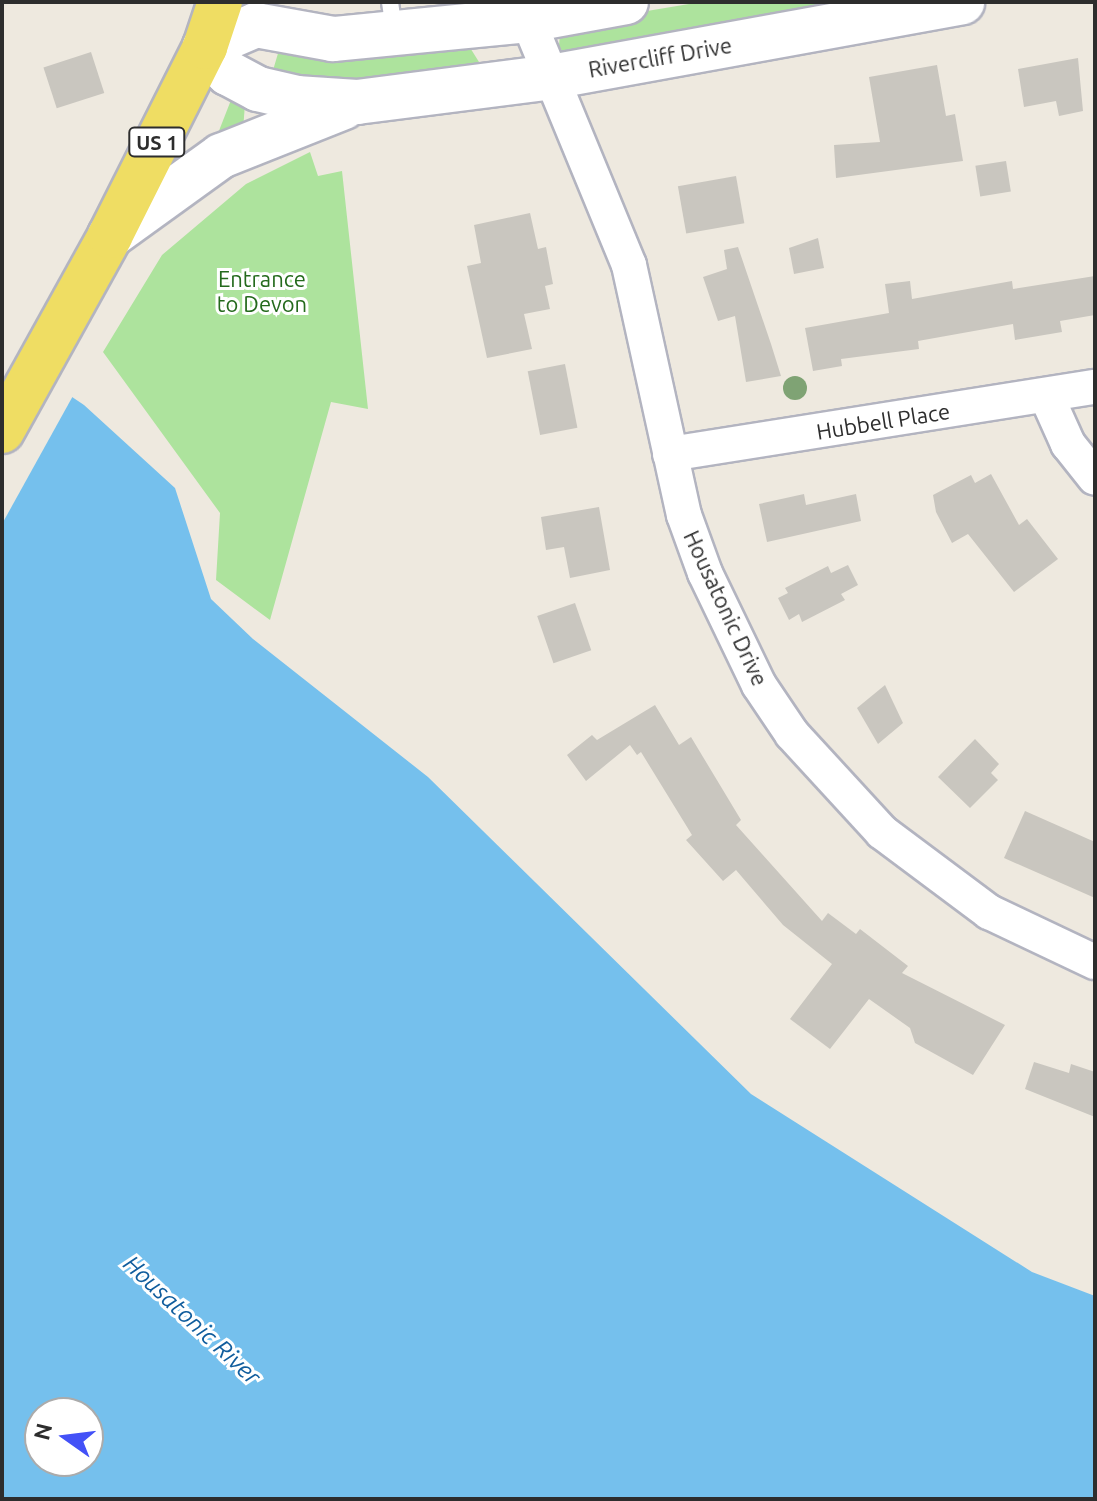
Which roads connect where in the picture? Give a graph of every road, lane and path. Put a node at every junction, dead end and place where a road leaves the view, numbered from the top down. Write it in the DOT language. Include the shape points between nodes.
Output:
graph roads {
  1 [pos="220,2"];
  2 [pos="626,2"];
  3 [pos="962,2"];
  4 [pos="392,18"];
  5 [pos="528,20"];
  6 [pos="205,47"];
  7 [pos="551,77"];
  8 [pos="357,102"];
  9 [pos="110,236"];
  10 [pos="1095,387"];
  11 [pos="1046,395"];
  12 [pos="2,431"];
  13 [pos="670,454"];
  14 [pos="1095,478"];
  15 [pos="1095,962"];
  1 -- 6 [label="main road, US 1"];
  2 -- 5 [label="street"];
  3 -- 7 [label="street, Rivercliff Drive"];
  4 -- 5 [label="street"];
  4 -- 6 [label="street" via="333,39 256,25"];
  5 -- 7 [label="street, Housatonic Drive"];
  6 -- 8 [label="street, Rivercliff Drive" via="228,73 258,89"];
  6 -- 9 [label="main road, US 1"];
  7 -- 8 [label="street, Rivercliff Drive"];
  7 -- 13 [label="street, Housatonic Drive" via="629,265"];
  8 -- 9 [label="street, Rivercliff Drive" via="221,156"];
  9 -- 12 [label="main road, US 1"];
  10 -- 11 [label="street, Hubbell Place"];
  11 -- 13 [label="street, Hubbell Place"];
  11 -- 14 [label="street" via="1068,444"];
  13 -- 15 [label="street, Housatonic Drive" via="705,573 759,685 801,745 882,832 937,877 989,912"];
}
